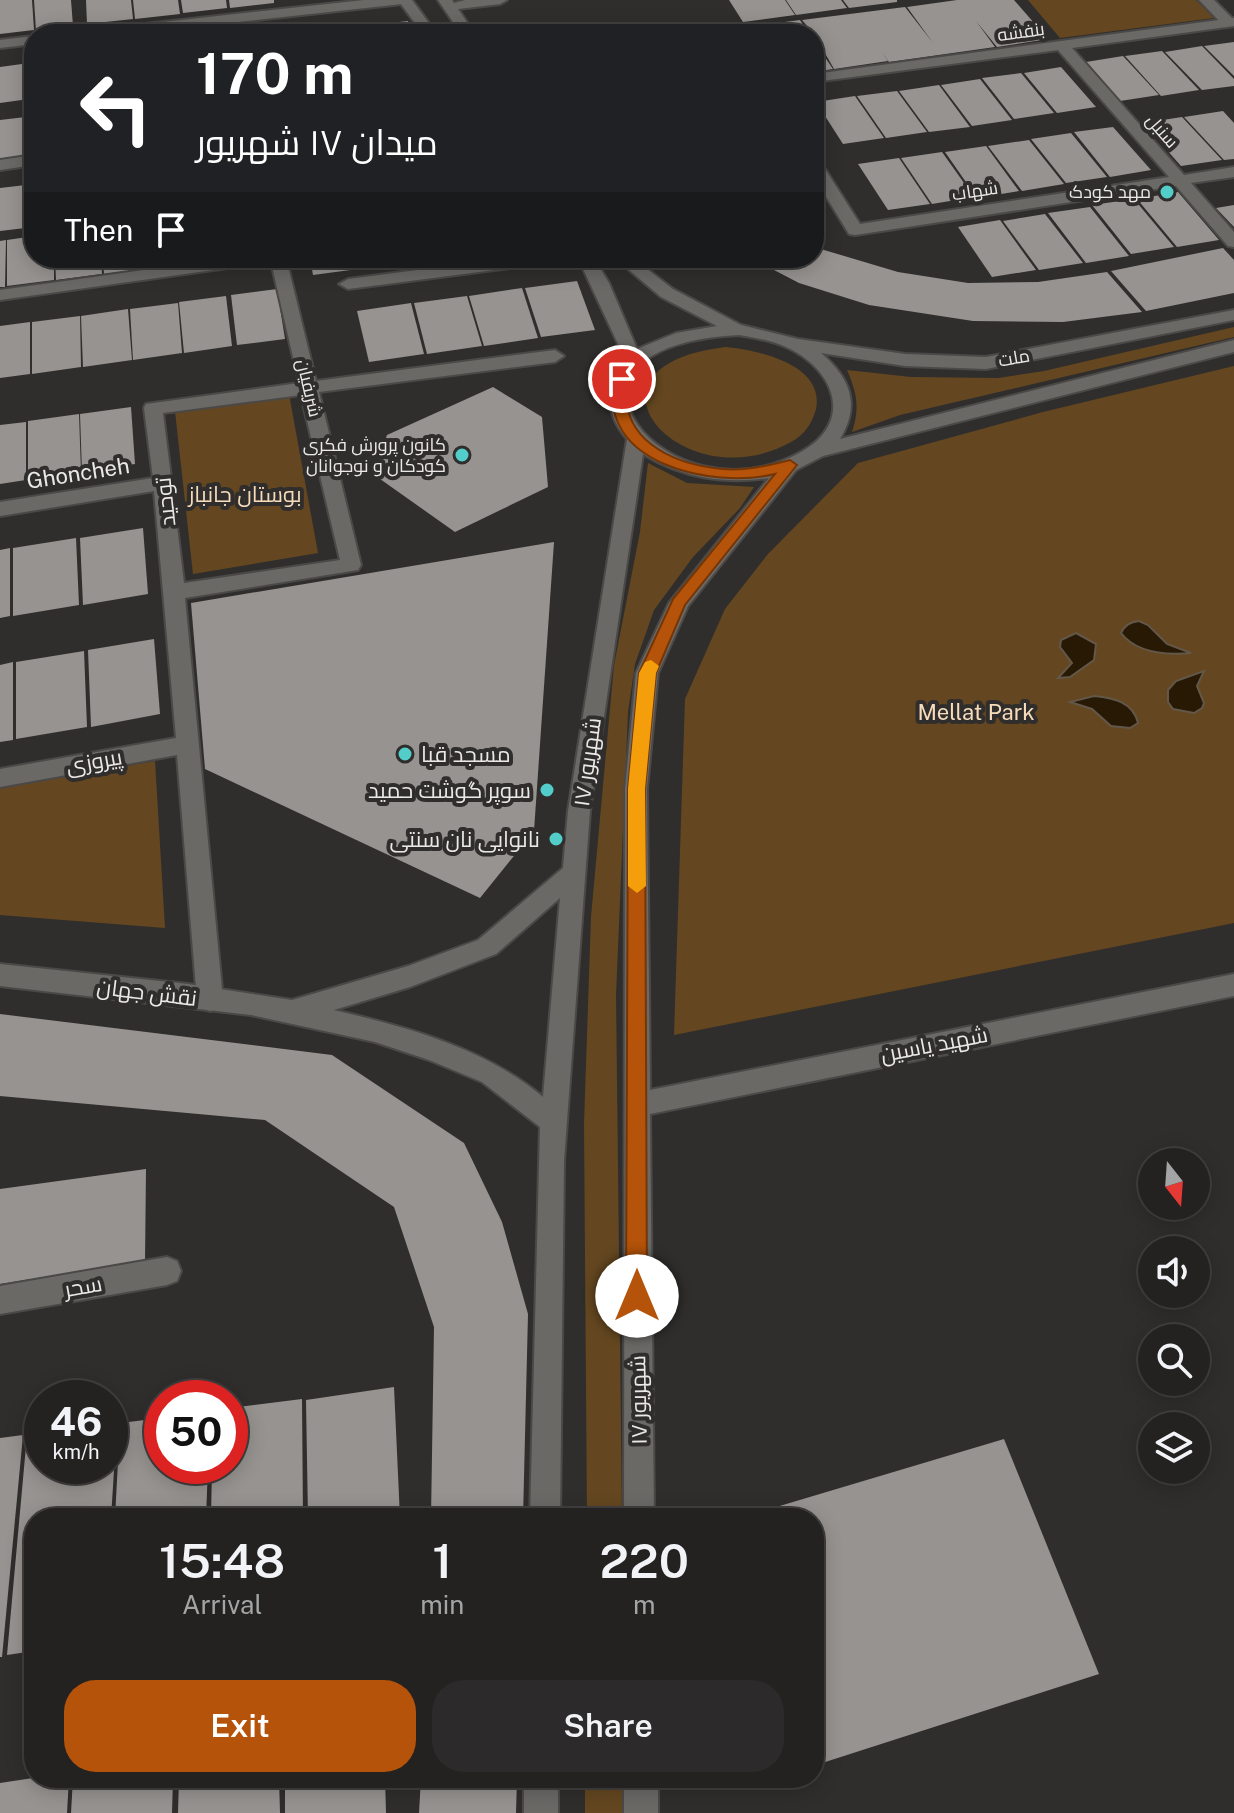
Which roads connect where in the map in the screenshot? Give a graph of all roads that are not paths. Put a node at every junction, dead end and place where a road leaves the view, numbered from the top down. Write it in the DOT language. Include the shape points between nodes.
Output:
graph roads {
  1 [pos="404,0"];
  2 [pos="500,0"];
  3 [pos="1206,0"];
  4 [pos="448,3"];
  5 [pos="1231,22"];
  6 [pos="183,24"];
  7 [pos="422,24"];
  8 [pos="462,24"];
  9 [pos="24,41"];
  10 [pos="0,44"];
  11 [pos="1061,44"];
  12 [pos="824,77"];
  13 [pos="24,161"];
  14 [pos="0,165"];
  15 [pos="1234,172"];
  16 [pos="824,180"];
  17 [pos="1179,181"];
  18 [pos="1234,242"];
  19 [pos="195,268"];
  20 [pos="280,268"];
  21 [pos="472,268"];
  22 [pos="593,268"];
  23 [pos="636,268"];
  24 [pos="348,284"];
  25 [pos="0,295"];
  26 [pos="1234,315"];
  27 [pos="739,330"];
  28 [pos="792,343"];
  29 [pos="1234,346"];
  30 [pos="555,356"];
  31 [pos="635,361"];
  32 [pos="309,388"];
  33 [pos="636,439"];
  34 [pos="817,451"];
  35 [pos="790,465"];
  36 [pos="163,483"];
  37 [pos="0,509"];
  38 [pos="174,592"];
  39 [pos="188,745"];
  40 [pos="0,778"];
  41 [pos="574,872"];
  42 [pos="0,975"];
  43 [pos="1234,985"];
  44 [pos="210,1000"];
  45 [pos="294,1010"];
  46 [pos="635,1105"];
  47 [pos="554,1122"];
  48 [pos="167,1271"];
  49 [pos="0,1300"];
  50 [pos="545,1508"];
  51 [pos="639,1508"];
  52 [pos="541,1788"];
  53 [pos="641,1788"];
  54 [pos="541,1813"];
  55 [pos="641,1813"];
  1 -- 6 [label="street"];
  1 -- 7 [label="street"];
  2 -- 4 [label="street"];
  3 -- 5 [label="street"];
  4 -- 8 [label="street"];
  5 -- 11 [label="street, بنفشه"];
  9 -- 10 [label="street"];
  11 -- 12 [label="street, بنفشه"];
  11 -- 17 [label="street, سنبل"];
  13 -- 14 [label="street"];
  15 -- 17 [label="street"];
  16 -- 17 [label="street, شهاب" via="855,230"];
  17 -- 18 [label="street, سنبل"];
  19 -- 25 [label="street"];
  20 -- 32 [label="street, شریفیان"];
  21 -- 24 [label="street"];
  22 -- 31 [label="street"];
  23 -- 27 [label="street" via="667,293"];
  26 -- 28 [label="street, ملت" via="986,363 905,360"];
  27 -- 28 [label="street"];
  27 -- 31 [label="street" via="680,336"];
  28 -- 34 [label="street" via="833,374 842,393 843,414"];
  29 -- 34 [label="street, ملت"];
  30 -- 32 [label="street, توحید"];
  31 -- 33 [label="street" via="622,379 617,399 622,420"];
  32 -- 36 [label="street, توحید" via="153,408"];
  32 -- 38 [label="street, شریفیان" via="351,565"];
  33 -- 35 [label="street" via="659,456 723,474"];
  33 -- 41 [label="street, ۱۷ شهریور"];
  34 -- 35 [label="street"];
  35 -- 46 [label="street, ۱۷ شهریور" via="679,603 647,673 636,789"];
  36 -- 37 [label="street, Ghoncheh"];
  36 -- 38 [label="street, توحید"];
  38 -- 39 [label="street, توحید"];
  39 -- 40 [label="street, پیروزی"];
  39 -- 44 [label="street, توحید"];
  41 -- 45 [label="street" via="487,947"];
  41 -- 47 [label="street, ۱۷ شهریور"];
  42 -- 44 [label="street, نقش جهان"];
  43 -- 46 [label="street, شهید یاسین"];
  44 -- 45 [label="street, نقش جهان"];
  45 -- 47 [label="street, نقش جهان" via="394,1035 494,1075"];
  46 -- 51 [label="street, ۱۷ شهریور"];
  47 -- 50 [label="street, ۱۷ شهریور"];
  48 -- 49 [label="street, سحر"];
  52 -- 54 [label="street"];
  53 -- 55 [label="street"];
}
